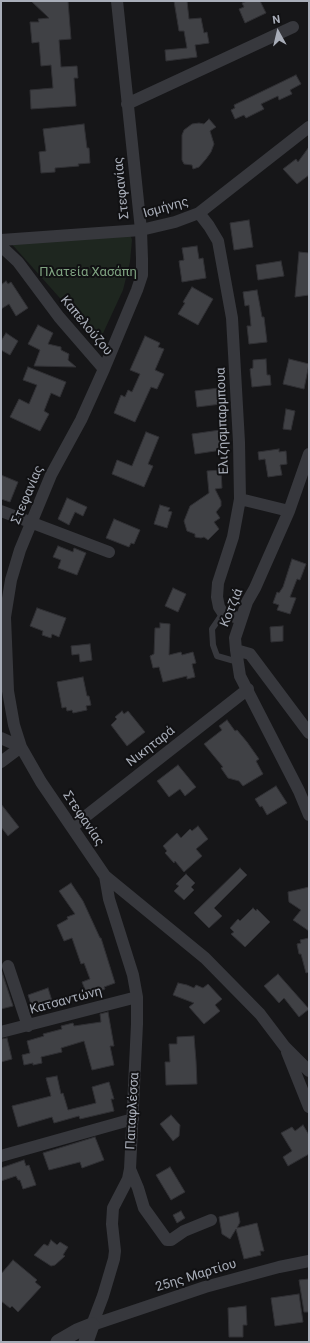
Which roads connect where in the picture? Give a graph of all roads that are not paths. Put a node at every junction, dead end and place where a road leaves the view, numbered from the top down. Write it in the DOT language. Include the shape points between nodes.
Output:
graph roads {
  1 [pos="117,1"];
  2 [pos="293,27"];
  3 [pos="128,104"];
  4 [pos="309,127"];
  5 [pos="199,213"];
  6 [pos="140,230"];
  7 [pos="1,240"];
  8 [pos="1,246"];
  9 [pos="104,369"];
  10 [pos="309,454"];
  11 [pos="240,499"];
  12 [pos="1,511"];
  13 [pos="289,511"];
  14 [pos="31,522"];
  15 [pos="109,552"];
  16 [pos="224,613"];
  17 [pos="241,619"];
  18 [pos="237,656"];
  19 [pos="248,689"];
  20 [pos="309,733"];
  21 [pos="1,738"];
  22 [pos="21,747"];
  23 [pos="1,762"];
  24 [pos="309,815"];
  25 [pos="72,827"];
  26 [pos="105,876"];
  27 [pos="8,966"];
  28 [pos="137,997"];
  29 [pos="28,1026"];
  30 [pos="1,1032"];
  31 [pos="285,1047"];
  32 [pos="309,1071"];
  33 [pos="309,1107"];
  34 [pos="133,1119"];
  35 [pos="1,1156"];
  36 [pos="130,1169"];
  37 [pos="211,1220"];
  38 [pos="309,1261"];
  39 [pos="92,1325"];
  40 [pos="58,1342"];
  41 [pos="86,1342"];
  1 -- 3 [label="street, Στεφανίας"];
  2 -- 3 [label="street"];
  3 -- 6 [label="street, Στεφανίας"];
  4 -- 5 [label="street, Ισμήνης"];
  5 -- 6 [label="street, Ισμήνης" via="175,222"];
  5 -- 11 [label="street, Ελιζησμπαρμπουα" via="218,241 232,318"];
  6 -- 7 [label="street, Ισμήνης"];
  6 -- 9 [label="street, Στεφανίας" via="142,275"];
  8 -- 9 [label="street, Καπελούζου" via="18,262 59,317"];
  9 -- 14 [label="street, Στεφανίας" via="51,475"];
  10 -- 13 [label="street, Κοτζιά"];
  11 -- 13 [label="street"];
  11 -- 16 [label="street, Ελιζησμπαρμπουα" via="233,537 218,584 219,607"];
  12 -- 14 [label="street"];
  13 -- 17 [label="street, Κοτζιά"];
  14 -- 15 [label="street"];
  14 -- 22 [label="street, Στεφανίας" via="11,580 6,617 8,691"];
  16 -- 17 [label="street"];
  16 -- 18 [label="lane" via="212,629 213,646 217,656"];
  17 -- 18 [label="street, Κοτζιά" via="235,638"];
  18 -- 19 [label="street, Κοτζιά" via="240,676"];
  18 -- 20 [label="street" via="250,654"];
  19 -- 24 [label="street, Κοτζιά" via="300,791"];
  19 -- 25 [label="street, Νικηταρά"];
  21 -- 22 [label="street"];
  22 -- 23 [label="street"];
  22 -- 25 [label="street, Στεφανίας"];
  25 -- 26 [label="street, Στεφανίας"];
  26 -- 28 [label="street, Παπαφλέσσα" via="109,899 133,975"];
  26 -- 31 [label="street, Στεφανίας" via="206,958 260,1014"];
  27 -- 29 [label="street"];
  28 -- 29 [label="street, Κατσαντώνη"];
  28 -- 34 [label="street, Παπαφλέσσα"];
  29 -- 30 [label="street, Κατσαντώνη"];
  31 -- 32 [label="street, Στεφανίας"];
  31 -- 33 [label="street"];
  34 -- 35 [label="street"];
  34 -- 36 [label="street, Παπαφλέσσα"];
  36 -- 37 [label="street" via="142,1204 167,1240 171,1240 184,1230"];
  36 -- 39 [label="street, Παπαφλέσσα" via="128,1179 113,1208 114,1259"];
  38 -- 39 [label="street, 25ης Μαρτίου" via="205,1287"];
  39 -- 40 [label="street"];
  39 -- 41 [label="street, Παπαφλέσσα"];
}
